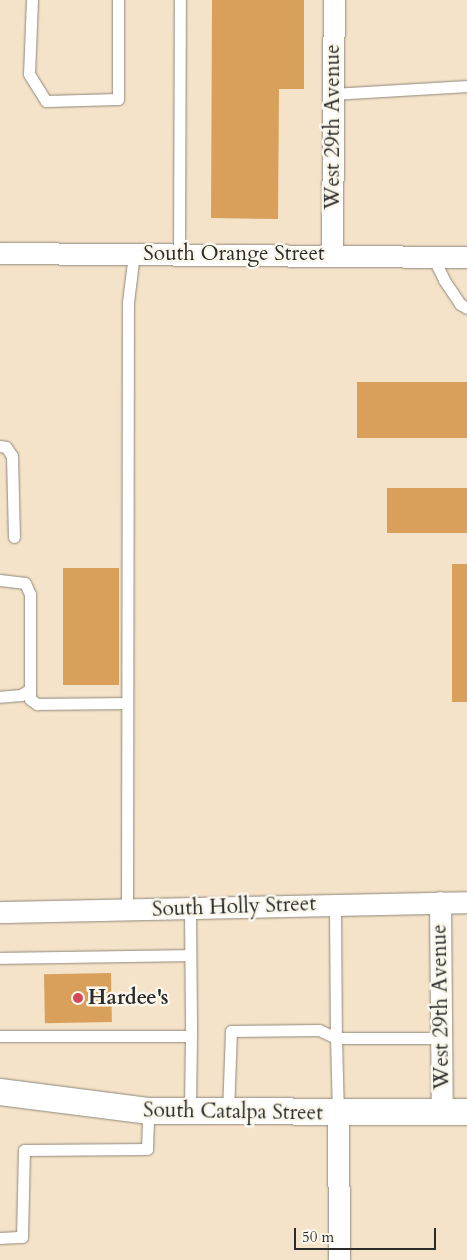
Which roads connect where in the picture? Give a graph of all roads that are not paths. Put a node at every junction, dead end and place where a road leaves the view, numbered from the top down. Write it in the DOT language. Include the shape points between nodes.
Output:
graph roads {
  1 [pos="32,0"];
  2 [pos="118,0"];
  3 [pos="180,0"];
  4 [pos="334,0"];
  5 [pos="467,86"];
  6 [pos="333,94"];
  7 [pos="0,253"];
  8 [pos="134,254"];
  9 [pos="178,254"];
  10 [pos="332,255"];
  11 [pos="433,257"];
  12 [pos="467,257"];
  13 [pos="467,308"];
  14 [pos="0,446"];
  15 [pos="14,537"];
  16 [pos="0,580"];
  17 [pos="30,688"];
  18 [pos="0,697"];
  19 [pos="126,703"];
  20 [pos="440,902"];
  21 [pos="467,902"];
  22 [pos="335,905"];
  23 [pos="127,910"];
  24 [pos="190,910"];
  25 [pos="0,912"];
  26 [pos="190,955"];
  27 [pos="0,958"];
  28 [pos="0,1036"];
  29 [pos="190,1036"];
  30 [pos="336,1038"];
  31 [pos="441,1038"];
  32 [pos="0,1092"];
  33 [pos="148,1112"];
  34 [pos="190,1112"];
  35 [pos="228,1112"];
  36 [pos="455,1112"];
  37 [pos="338,1114"];
  38 [pos="0,1238"];
  39 [pos="339,1260"];
  1 -- 2 [label="lane" via="29,74 46,101 118,99"];
  3 -- 9 [label="lane"];
  4 -- 6 [label="street, West 29th Avenue"];
  5 -- 6 [label="lane"];
  6 -- 10 [label="street, West 29th Avenue"];
  7 -- 8 [label="street, South Orange Street"];
  8 -- 9 [label="street, South Orange Street"];
  8 -- 19 [label="lane" via="128,302"];
  9 -- 10 [label="street, South Orange Street"];
  10 -- 11 [label="street, South Orange Street"];
  11 -- 12 [label="street, South Orange Street"];
  11 -- 13 [label="lane" via="444,280 460,304"];
  14 -- 15 [label="lane" via="6,447 12,456"];
  16 -- 17 [label="lane" via="25,583 30,594"];
  17 -- 18 [label="lane" via="21,695"];
  17 -- 19 [label="lane" via="30,699 37,704"];
  19 -- 23 [label="lane"];
  20 -- 21 [label="street, South Holly Street"];
  20 -- 22 [label="street, South Holly Street"];
  20 -- 31 [label="street, West 29th Avenue"];
  22 -- 24 [label="street, South Holly Street"];
  22 -- 30 [label="lane"];
  23 -- 24 [label="street, South Holly Street"];
  23 -- 25 [label="street, South Holly Street"];
  24 -- 26 [label="lane"];
  26 -- 27 [label="lane"];
  26 -- 29 [label="lane"];
  28 -- 29 [label="lane"];
  29 -- 34 [label="lane"];
  30 -- 31 [label="lane"];
  30 -- 35 [label="lane" via="319,1030 231,1031"];
  30 -- 37 [label="lane"];
  31 -- 36 [label="street, West 29th Avenue"];
  32 -- 33 [label="street, South Catalpa Street"];
  33 -- 34 [label="street, South Catalpa Street"];
  33 -- 38 [label="lane" via="147,1149 24,1150 22,1237"];
  34 -- 35 [label="street, South Catalpa Street"];
  35 -- 37 [label="street, South Catalpa Street"];
  36 -- 37 [label="street, South Catalpa Street"];
  37 -- 39 [label="street"];
}
